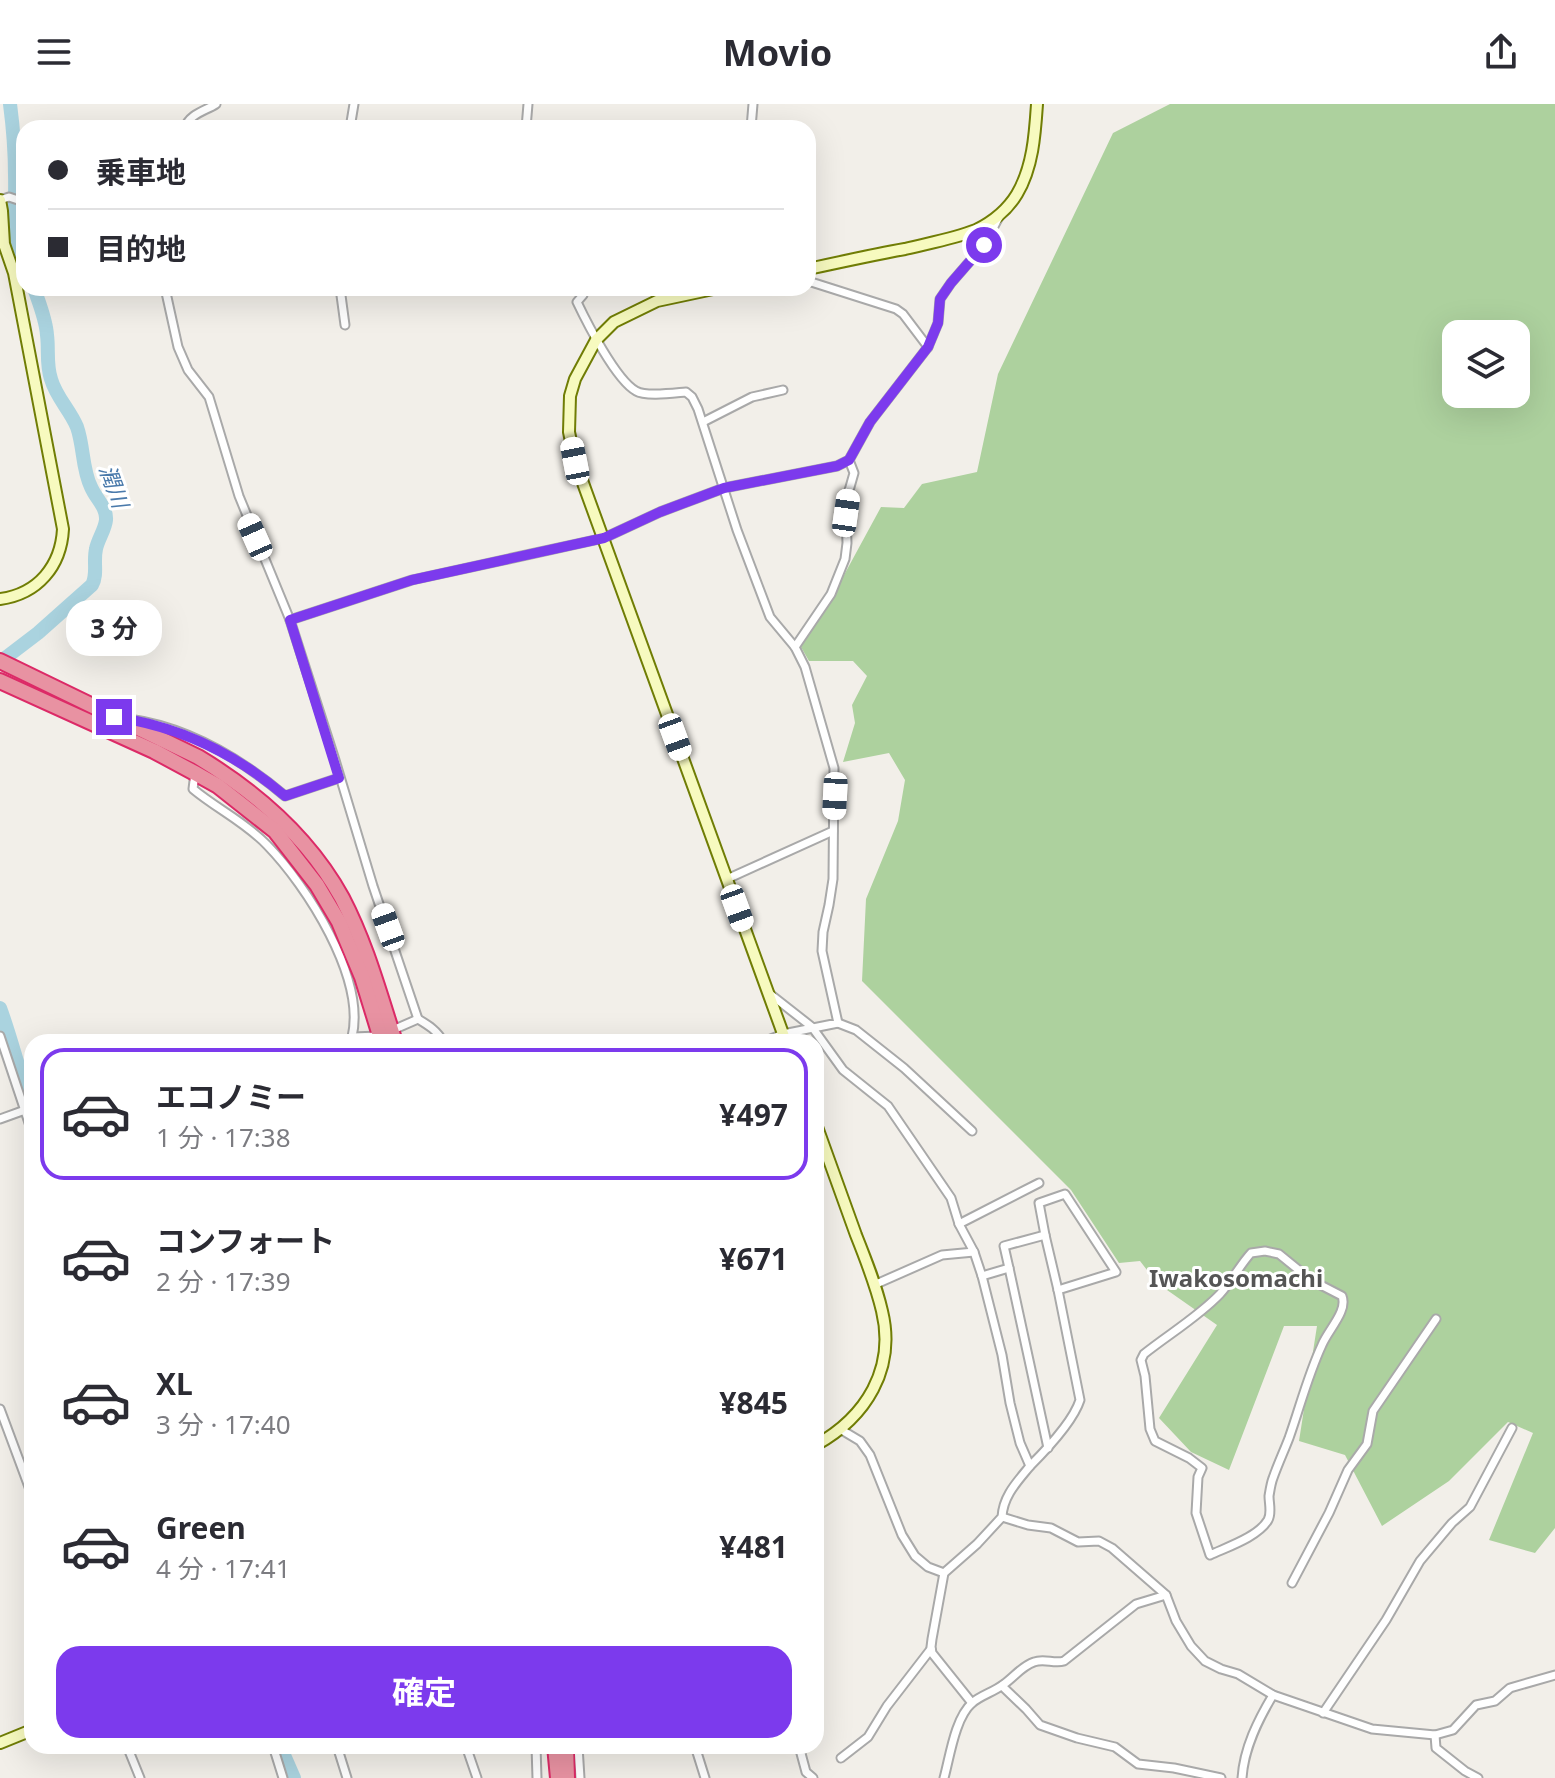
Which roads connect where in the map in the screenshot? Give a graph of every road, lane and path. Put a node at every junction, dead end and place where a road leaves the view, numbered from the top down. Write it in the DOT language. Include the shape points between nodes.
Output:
graph roads {
  1 [pos="216,104"];
  2 [pos="1037,104"];
  3 [pos="189,120"];
  4 [pos="3,199"];
  5 [pos="1002,213"];
  6 [pos="816,267"];
  7 [pos="16,283"];
  8 [pos="816,284"];
  9 [pos="18,296"];
  10 [pos="167,296"];
  11 [pos="341,296"];
  12 [pos="582,296"];
  13 [pos="680,296"];
  14 [pos="345,325"];
  15 [pos="596,340"];
  16 [pos="928,347"];
  17 [pos="783,390"];
  18 [pos="703,422"];
  19 [pos="849,460"];
  20 [pos="724,488"];
  21 [pos="604,538"];
  22 [pos="0,599"];
  23 [pos="290,620"];
  24 [pos="795,647"];
  25 [pos="0,661"];
  26 [pos="3,682"];
  27 [pos="114,717"];
  28 [pos="195,773"];
  29 [pos="339,778"];
  30 [pos="833,831"];
  31 [pos="727,879"];
  32 [pos="768,992"];
  33 [pos="418,1019"];
  34 [pos="838,1023"];
  35 [pos="812,1027"];
  36 [pos="354,1034"];
  37 [pos="385,1034"];
  38 [pos="386,1034"];
  39 [pos="394,1034"];
  40 [pos="437,1034"];
  41 [pos="783,1034"];
  42 [pos="794,1034"];
  43 [pos="817,1034"];
  44 [pos="0,1036"];
  45 [pos="824,1044"];
  46 [pos="24,1107"];
  47 [pos="24,1110"];
  48 [pos="0,1119"];
  49 [pos="972,1131"];
  50 [pos="824,1146"];
  51 [pos="1039,1183"];
  52 [pos="959,1224"];
  53 [pos="1045,1235"];
  54 [pos="974,1252"];
  55 [pos="1009,1268"];
  56 [pos="982,1276"];
  57 [pos="874,1285"];
  58 [pos="1058,1290"];
  59 [pos="1436,1319"];
  60 [pos="0,1409"];
  61 [pos="1512,1428"];
  62 [pos="840,1429"];
  63 [pos="824,1440"];
  64 [pos="1048,1448"];
  65 [pos="1030,1466"];
  66 [pos="24,1474"];
  67 [pos="1002,1517"];
  68 [pos="1268,1520"];
  69 [pos="944,1573"];
  70 [pos="1292,1583"];
  71 [pos="1166,1595"];
  72 [pos="931,1649"];
  73 [pos="1555,1675"];
  74 [pos="1002,1686"];
  75 [pos="1273,1695"];
  76 [pos="972,1703"];
  77 [pos="1323,1713"];
  78 [pos="24,1733"];
  79 [pos="1435,1735"];
  80 [pos="0,1743"];
  81 [pos="130,1754"];
  82 [pos="276,1754"];
  83 [pos="340,1754"];
  84 [pos="469,1754"];
  85 [pos="536,1754"];
  86 [pos="556,1754"];
  87 [pos="566,1754"];
  88 [pos="578,1754"];
  89 [pos="697,1754"];
  90 [pos="801,1754"];
  91 [pos="841,1758"];
  92 [pos="140,1778"];
  93 [pos="283,1778"];
  94 [pos="347,1778"];
  95 [pos="477,1778"];
  96 [pos="537,1778"];
  97 [pos="558,1778"];
  98 [pos="567,1778"];
  99 [pos="580,1778"];
  100 [pos="705,1778"];
  101 [pos="813,1778"];
  102 [pos="944,1778"];
  103 [pos="1221,1778"];
  104 [pos="1242,1778"];
  105 [pos="1478,1778"];
  1 -- 3 [label="street"];
  2 -- 5 [label="street" via="1030,164 1017,195"];
  4 -- 7 [label="street" via="3,237"];
  5 -- 6 [label="street" via="957,236"];
  5 -- 16 [label="street" via="984,245 940,299"];
  8 -- 16 [label="street" via="896,309"];
  9 -- 22 [label="street" via="63,529 47,574 33,588"];
  10 -- 23 [label="street" via="178,347 209,397 239,496"];
  11 -- 14 [label="street"];
  12 -- 15 [label="street" via="577,302"];
  13 -- 15 [label="street" via="614,322"];
  15 -- 18 [label="street" via="635,391 686,392"];
  15 -- 21 [label="street" via="575,379 568,414 575,461"];
  16 -- 19 [label="street" via="870,422"];
  17 -- 18 [label="street" via="752,397"];
  18 -- 20 [label="street"];
  19 -- 20 [label="street"];
  19 -- 24 [label="street" via="854,473 845,559 831,594"];
  20 -- 21 [label="street"];
  20 -- 24 [label="street" via="770,617"];
  21 -- 23 [label="street" via="412,580"];
  21 -- 31 [label="street"];
  23 -- 29 [label="street"];
  24 -- 30 [label="street" via="834,768"];
  25 -- 27 [label="highway"];
  26 -- 28 [label="highway"];
  27 -- 29 [label="street" via="143,721 202,742 285,796"];
  27 -- 38 [label="highway" via="227,775 296,834 341,897 358,934 377,983"];
  28 -- 36 [label="street" via="193,789 266,845 327,929 352,992"];
  28 -- 37 [label="highway" via="275,831 317,885 339,922"];
  29 -- 33 [label="street"];
  30 -- 31 [label="street"];
  30 -- 34 [label="street" via="833,879 822,951"];
  31 -- 32 [label="street"];
  32 -- 35 [label="street"];
  32 -- 41 [label="street"];
  33 -- 39 [label="street"];
  33 -- 40 [label="street"];
  34 -- 35 [label="street"];
  34 -- 49 [label="street" via="856,1030 904,1068"];
  35 -- 42 [label="street"];
  35 -- 43 [label="street"];
  44 -- 46 [label="street"];
  45 -- 52 [label="street" via="843,1070 888,1106 951,1198"];
  47 -- 48 [label="street"];
  50 -- 57 [label="street"];
  51 -- 52 [label="street"];
  52 -- 54 [label="street"];
  53 -- 55 [label="street" via="1004,1246"];
  53 -- 58 [label="street"];
  53 -- 58 [label="street" via="1039,1203 1065,1194 1116,1272"];
  54 -- 56 [label="street"];
  54 -- 57 [label="street" via="942,1255"];
  55 -- 56 [label="street"];
  55 -- 64 [label="street"];
  56 -- 65 [label="street" via="1020,1443"];
  57 -- 62 [label="street" via="883,1314 882,1366 865,1404"];
  58 -- 64 [label="street" via="1080,1400"];
  59 -- 70 [label="street" via="1373,1411 1367,1444 1348,1470"];
  60 -- 66 [label="street"];
  61 -- 77 [label="street" via="1470,1507 1420,1561"];
  62 -- 63 [label="street"];
  62 -- 69 [label="street" via="860,1441 870,1455 915,1556"];
  64 -- 65 [label="street"];
  65 -- 67 [label="street" via="1008,1494"];
  67 -- 69 [label="street"];
  67 -- 71 [label="street" via="1051,1528 1078,1542 1099,1541"];
  68 -- 68 [label="street" via="1273,1478 1314,1362 1345,1300 1279,1254 1265,1251 1251,1253 1218,1296 1141,1360 1155,1441 1202,1468 1196,1513 1210,1555"];
  69 -- 72 [label="street"];
  71 -- 74 [label="street" via="1136,1604 1064,1661 1033,1662"];
  71 -- 75 [label="street" via="1176,1621 1205,1661"];
  72 -- 76 [label="street"];
  72 -- 91 [label="street" via="868,1737"];
  73 -- 79 [label="street" via="1476,1705 1453,1730"];
  74 -- 76 [label="street"];
  74 -- 103 [label="street" via="1040,1725 1115,1747 1138,1764"];
  75 -- 77 [label="street"];
  75 -- 104 [label="street" via="1250,1741"];
  76 -- 102 [label="street" via="961,1716"];
  77 -- 79 [label="street" via="1372,1729"];
  78 -- 80 [label="street"];
  79 -- 105 [label="street" via="1436,1748"];
  81 -- 92 [label="street"];
  82 -- 93 [label="street"];
  83 -- 94 [label="street"];
  84 -- 95 [label="street"];
  85 -- 96 [label="street"];
  86 -- 97 [label="highway"];
  87 -- 98 [label="highway"];
  88 -- 99 [label="street"];
  89 -- 100 [label="street"];
  90 -- 101 [label="street"];
}
